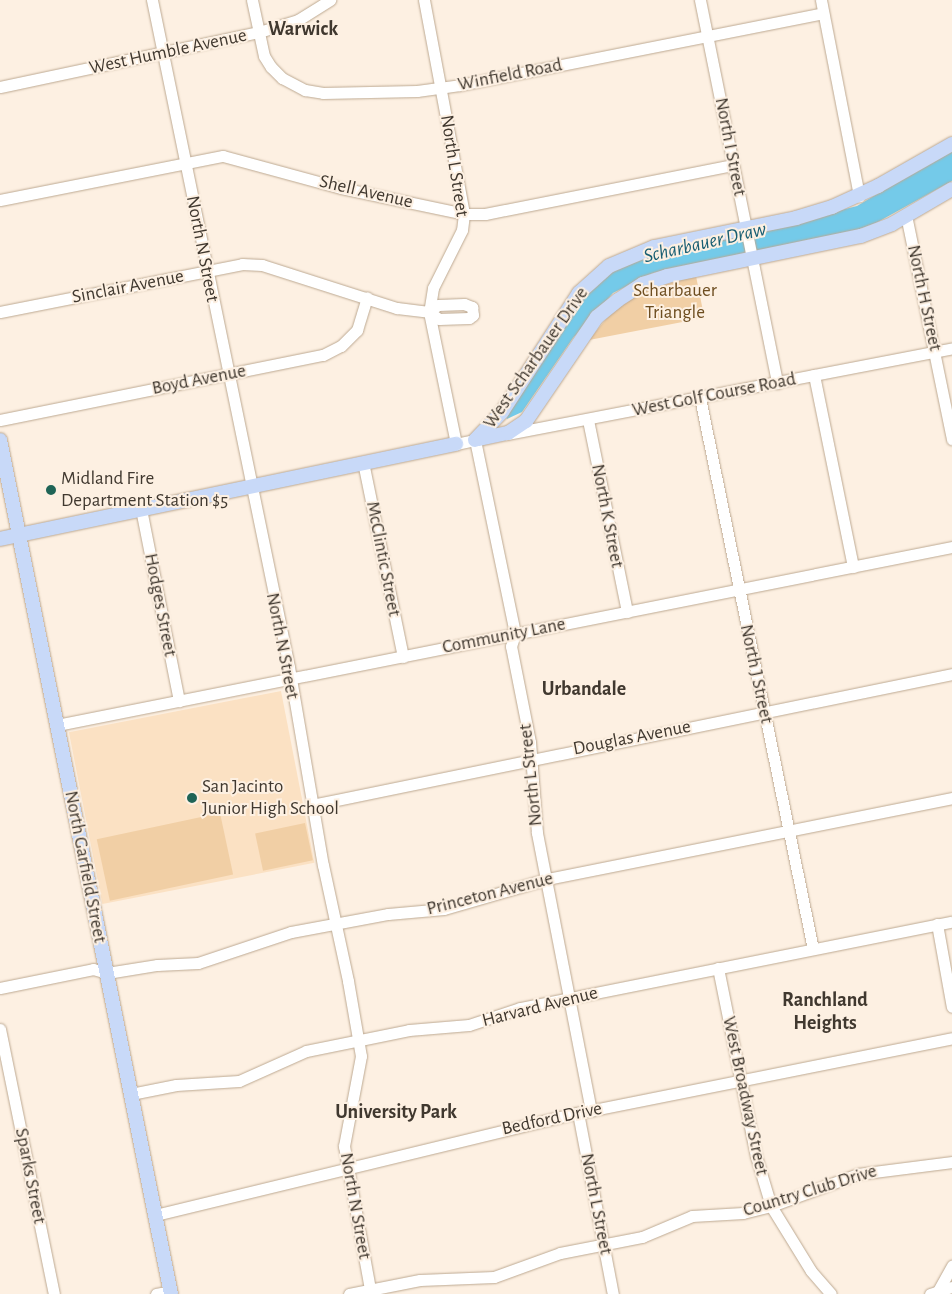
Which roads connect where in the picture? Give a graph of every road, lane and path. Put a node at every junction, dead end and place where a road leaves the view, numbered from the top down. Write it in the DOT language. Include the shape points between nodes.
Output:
graph roads {
  1 [pos="152,0"];
  2 [pos="252,0"];
  3 [pos="330,0"];
  4 [pos="424,0"];
  5 [pos="700,0"];
  6 [pos="821,0"];
  7 [pos="823,13"];
  8 [pos="259,32"];
  9 [pos="707,36"];
  10 [pos="163,55"];
  11 [pos="0,87"];
  12 [pos="441,88"];
  13 [pos="952,144"];
  14 [pos="185,162"];
  15 [pos="733,165"];
  16 [pos="952,189"];
  17 [pos="859,196"];
  18 [pos="0,200"];
  19 [pos="464,214"];
  20 [pos="906,215"];
  21 [pos="746,231"];
  22 [pos="751,257"];
  23 [pos="206,271"];
  24 [pos="367,298"];
  25 [pos="0,312"];
  26 [pos="430,312"];
  27 [pos="952,348"];
  28 [pos="935,351"];
  29 [pos="227,374"];
  30 [pos="814,375"];
  31 [pos="776,383"];
  32 [pos="700,398"];
  33 [pos="0,420"];
  34 [pos="588,420"];
  35 [pos="0,440"];
  36 [pos="475,440"];
  37 [pos="952,440"];
  38 [pos="456,444"];
  39 [pos="364,462"];
  40 [pos="250,485"];
  41 [pos="141,509"];
  42 [pos="19,535"];
  43 [pos="0,539"];
  44 [pos="952,548"];
  45 [pos="853,567"];
  46 [pos="738,590"];
  47 [pos="626,612"];
  48 [pos="515,634"];
  49 [pos="403,656"];
  50 [pos="952,674"];
  51 [pos="290,679"];
  52 [pos="180,701"];
  53 [pos="764,711"];
  54 [pos="56,725"];
  55 [pos="532,758"];
  56 [pos="952,798"];
  57 [pos="312,805"];
  58 [pos="789,831"];
  59 [pos="547,879"];
  60 [pos="952,922"];
  61 [pos="337,924"];
  62 [pos="937,924"];
  63 [pos="813,950"];
  64 [pos="718,968"];
  65 [pos="107,973"];
  66 [pos="0,988"];
  67 [pos="570,998"];
  68 [pos="952,1007"];
  69 [pos="0,1029"];
  70 [pos="952,1038"];
  71 [pos="358,1040"];
  72 [pos="740,1081"];
  73 [pos="131,1094"];
  74 [pos="591,1111"];
  75 [pos="578,1113"];
  76 [pos="952,1162"];
  77 [pos="348,1171"];
  78 [pos="770,1206"];
  79 [pos="156,1215"];
  80 [pos="604,1245"];
  81 [pos="952,1266"];
  82 [pos="952,1287"];
  83 [pos="370,1292"];
  84 [pos="934,1292"];
  85 [pos="171,1293"];
  86 [pos="54,1294"];
  87 [pos="156,1294"];
  88 [pos="349,1294"];
  89 [pos="613,1294"];
  90 [pos="831,1294"];
  1 -- 10 [label="street, North N Street"];
  2 -- 8 [label="street, Winfield Road"];
  3 -- 8 [label="street, West Humble Avenue" via="298,20"];
  4 -- 12 [label="street, North L Street"];
  5 -- 9 [label="street, North I Street"];
  6 -- 7 [label="street"];
  7 -- 9 [label="street, Winfield Road"];
  7 -- 17 [label="street"];
  8 -- 10 [label="street, West Humble Avenue"];
  8 -- 12 [label="street, Winfield Road" via="264,56 271,67 282,78 305,90 324,93"];
  9 -- 12 [label="street, Winfield Road"];
  9 -- 15 [label="street, North I Street"];
  10 -- 11 [label="street, West Humble Avenue"];
  10 -- 14 [label="street, North N Street"];
  12 -- 19 [label="street, North L Street"];
  13 -- 17 [label="main road, West Scharbauer Drive"];
  14 -- 18 [label="street, Shell Avenue"];
  14 -- 19 [label="street, Shell Avenue" via="236,157 341,188"];
  14 -- 23 [label="street, North N Street"];
  15 -- 19 [label="street, Shell Avenue" via="485,214"];
  15 -- 21 [label="street, North I Street"];
  16 -- 20 [label="main road, West Scharbauer Drive"];
  17 -- 21 [label="main road, West Scharbauer Drive"];
  19 -- 26 [label="street, North L Street" via="462,230 433,288"];
  20 -- 22 [label="main road, West Scharbauer Drive" via="861,236"];
  20 -- 28 [label="street, North H Street"];
  21 -- 22 [label="street, North I Street"];
  21 -- 36 [label="main road, West Scharbauer Drive" via="654,247 627,257 597,275 579,293 496,420"];
  22 -- 31 [label="street, North I Street"];
  22 -- 36 [label="main road, West Scharbauer Drive" via="668,276 630,291 597,318 526,421 508,433"];
  23 -- 24 [label="street, Sinclair Avenue" via="242,264 262,265"];
  23 -- 25 [label="street, Sinclair Avenue"];
  23 -- 29 [label="street, North N Street"];
  24 -- 26 [label="street, Sinclair Avenue" via="396,308"];
  24 -- 29 [label="street, Boyd Avenue" via="357,330 341,346 323,355"];
  26 -- 38 [label="street, North L Street"];
  27 -- 28 [label="street, West Golf Course Road"];
  28 -- 30 [label="street, West Golf Course Road"];
  28 -- 37 [label="street, North H Street"];
  29 -- 33 [label="street, Boyd Avenue"];
  29 -- 40 [label="street, North N Street"];
  30 -- 31 [label="street, West Golf Course Road"];
  30 -- 45 [label="street"];
  31 -- 32 [label="street, West Golf Course Road"];
  32 -- 34 [label="street, West Golf Course Road"];
  32 -- 46 [label="street, North J Street"];
  34 -- 36 [label="street, West Golf Course Road"];
  34 -- 47 [label="street, North K Street"];
  35 -- 42 [label="main road, North Garfield Street"];
  36 -- 38 [label="street, West Golf Course Road"];
  36 -- 48 [label="street, North L Street"];
  38 -- 39 [label="main road"];
  39 -- 40 [label="main road"];
  39 -- 49 [label="street, McClintic Street"];
  40 -- 41 [label="main road"];
  40 -- 51 [label="street, North N Street"];
  41 -- 42 [label="main road"];
  41 -- 52 [label="street, Hodges Street"];
  42 -- 43 [label="main road"];
  42 -- 54 [label="main road, North Garfield Street"];
  44 -- 45 [label="street, Community Lane"];
  45 -- 46 [label="street, Community Lane"];
  46 -- 47 [label="street, Community Lane"];
  46 -- 53 [label="street, North J Street"];
  47 -- 48 [label="street, Community Lane"];
  48 -- 49 [label="street, Community Lane"];
  48 -- 55 [label="street, North L Street" via="511,646"];
  49 -- 51 [label="street, Community Lane"];
  50 -- 53 [label="street, Douglas Avenue"];
  51 -- 52 [label="street, Community Lane"];
  51 -- 57 [label="street, North N Street"];
  52 -- 54 [label="street, Community Lane"];
  53 -- 55 [label="street, Douglas Avenue"];
  53 -- 58 [label="street, North J Street"];
  54 -- 65 [label="main road, North Garfield Street"];
  55 -- 57 [label="street, Douglas Avenue"];
  55 -- 59 [label="street, North L Street" via="537,833"];
  56 -- 58 [label="street, Princeton Avenue"];
  57 -- 61 [label="street, North N Street"];
  58 -- 59 [label="street, Princeton Avenue"];
  58 -- 63 [label="street, North J Street"];
  59 -- 61 [label="street, Princeton Avenue" via="444,909 388,914"];
  59 -- 67 [label="street, North L Street"];
  60 -- 62 [label="street, Harvard Avenue"];
  61 -- 65 [label="street, Princeton Avenue" via="264,940 213,960"];
  61 -- 71 [label="street, North N Street"];
  62 -- 63 [label="street, Harvard Avenue"];
  62 -- 68 [label="street"];
  63 -- 64 [label="street, Harvard Avenue"];
  64 -- 67 [label="street, Harvard Avenue"];
  64 -- 72 [label="street, West Broadway Street"];
  65 -- 66 [label="street, Princeton Avenue" via="92,969"];
  65 -- 73 [label="main road, North Garfield Street"];
  67 -- 71 [label="street, Harvard Avenue" via="520,1008 469,1025 409,1030"];
  67 -- 74 [label="street, North L Street"];
  69 -- 86 [label="street, Sparks Street"];
  70 -- 72 [label="street, Bedford Drive"];
  71 -- 73 [label="street, Harvard Avenue" via="306,1051 239,1081 176,1086"];
  71 -- 77 [label="street, North N Street" via="360,1070 344,1146"];
  72 -- 74 [label="street, Bedford Drive"];
  72 -- 78 [label="street, West Broadway Street"];
  73 -- 79 [label="main road, North Garfield Street"];
  74 -- 75 [label="street, Bedford Drive"];
  75 -- 77 [label="street, Bedford Drive" via="436,1145"];
  75 -- 80 [label="street, North L Street"];
  76 -- 78 [label="street, Country Club Drive" via="858,1174"];
  77 -- 79 [label="street, Bedford Drive"];
  77 -- 83 [label="street, North N Street"];
  78 -- 80 [label="street, Country Club Drive" via="743,1213 692,1216 642,1237"];
  78 -- 90 [label="street, West Broadway Street" via="811,1271"];
  79 -- 85 [label="main road, North Garfield Street"];
  80 -- 83 [label="street, Country Club Drive" via="560,1253 494,1277 420,1280"];
  80 -- 89 [label="street, North L Street"];
  81 -- 84 [label="street"];
  82 -- 84 [label="street"];
  83 -- 88 [label="street, Country Club Drive"];
  85 -- 87 [label="street"];
}
